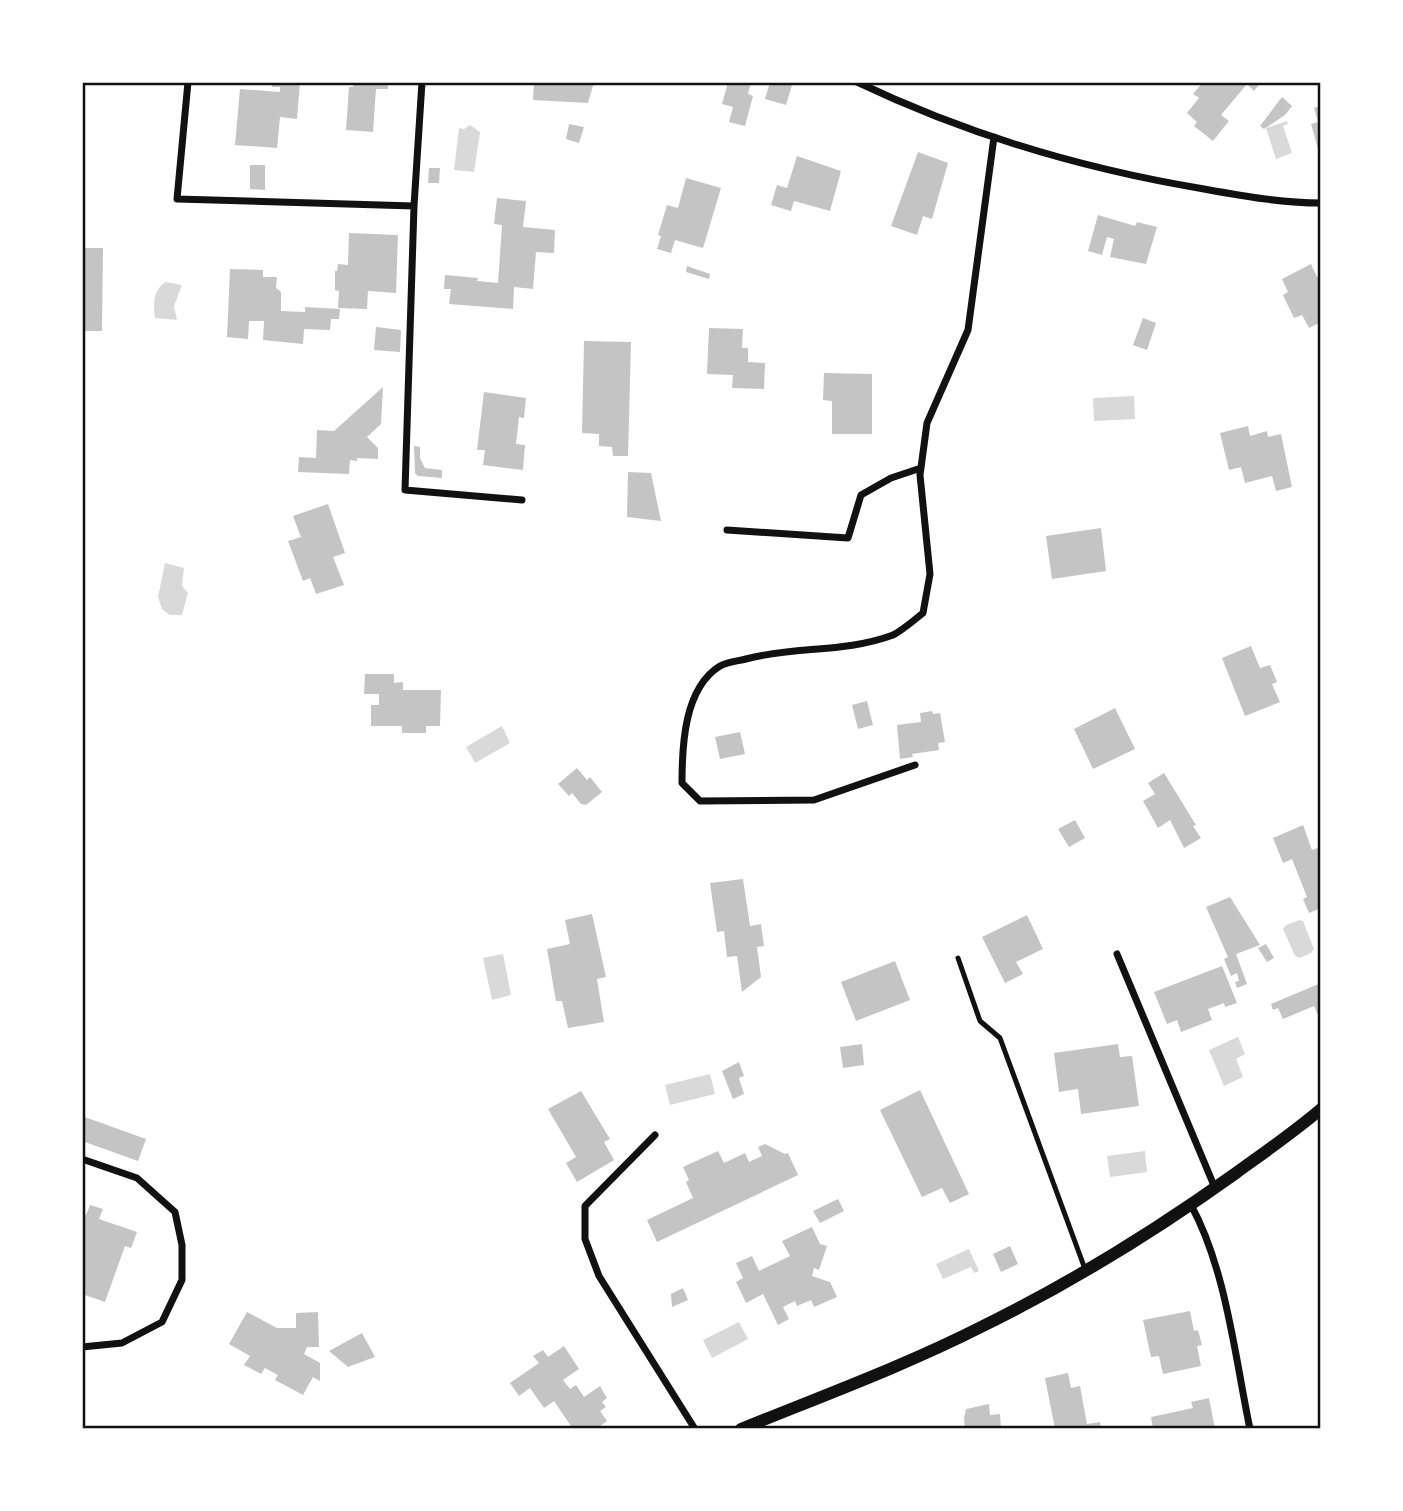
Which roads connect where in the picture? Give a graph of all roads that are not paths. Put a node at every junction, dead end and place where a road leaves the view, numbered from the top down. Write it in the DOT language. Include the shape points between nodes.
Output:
graph roads {
  1 [pos="188,82"];
  2 [pos="422,82"];
  3 [pos="857,82"];
  4 [pos="994,137"];
  5 [pos="1321,203"];
  6 [pos="414,206"];
  7 [pos="921,468"];
  8 [pos="522,500"];
  9 [pos="727,530"];
  10 [pos="915,765"];
  11 [pos="1116,954"];
  12 [pos="958,958"];
  13 [pos="1321,1109"];
  14 [pos="655,1135"];
  15 [pos="82,1159"];
  16 [pos="1215,1188"];
  17 [pos="1191,1205"];
  18 [pos="1085,1272"];
  19 [pos="82,1347"];
  20 [pos="695,1429"];
  21 [pos="741,1429"];
  22 [pos="1250,1429"];
  1 -- 6 [label="street" via="177,199"];
  2 -- 6 [label="street"];
  3 -- 4 [label="street" via="917,111"];
  4 -- 5 [label="street" via="1061,160 1180,186 1287,203"];
  4 -- 7 [label="street" via="968,330 927,423"];
  6 -- 8 [label="street" via="405,490"];
  7 -- 9 [label="street" via="861,495 848,538"];
  7 -- 10 [label="street" via="930,574 923,614 894,634 841,648 772,652 720,666 700,686 687,721 682,783 700,801 814,800"];
  11 -- 16 [label="street"];
  12 -- 18 [label="lane" via="980,1021 1000,1038"];
  13 -- 16 [label="street"];
  14 -- 20 [label="street" via="585,1206 585,1239 599,1276"];
  15 -- 19 [label="street" via="137,1178 175,1212 182,1245 182,1280 162,1322 122,1343"];
  16 -- 17 [label="street"];
  17 -- 18 [label="street"];
  17 -- 22 [label="street" via="1219,1280"];
  18 -- 21 [label="street" via="885,1371"];
}
